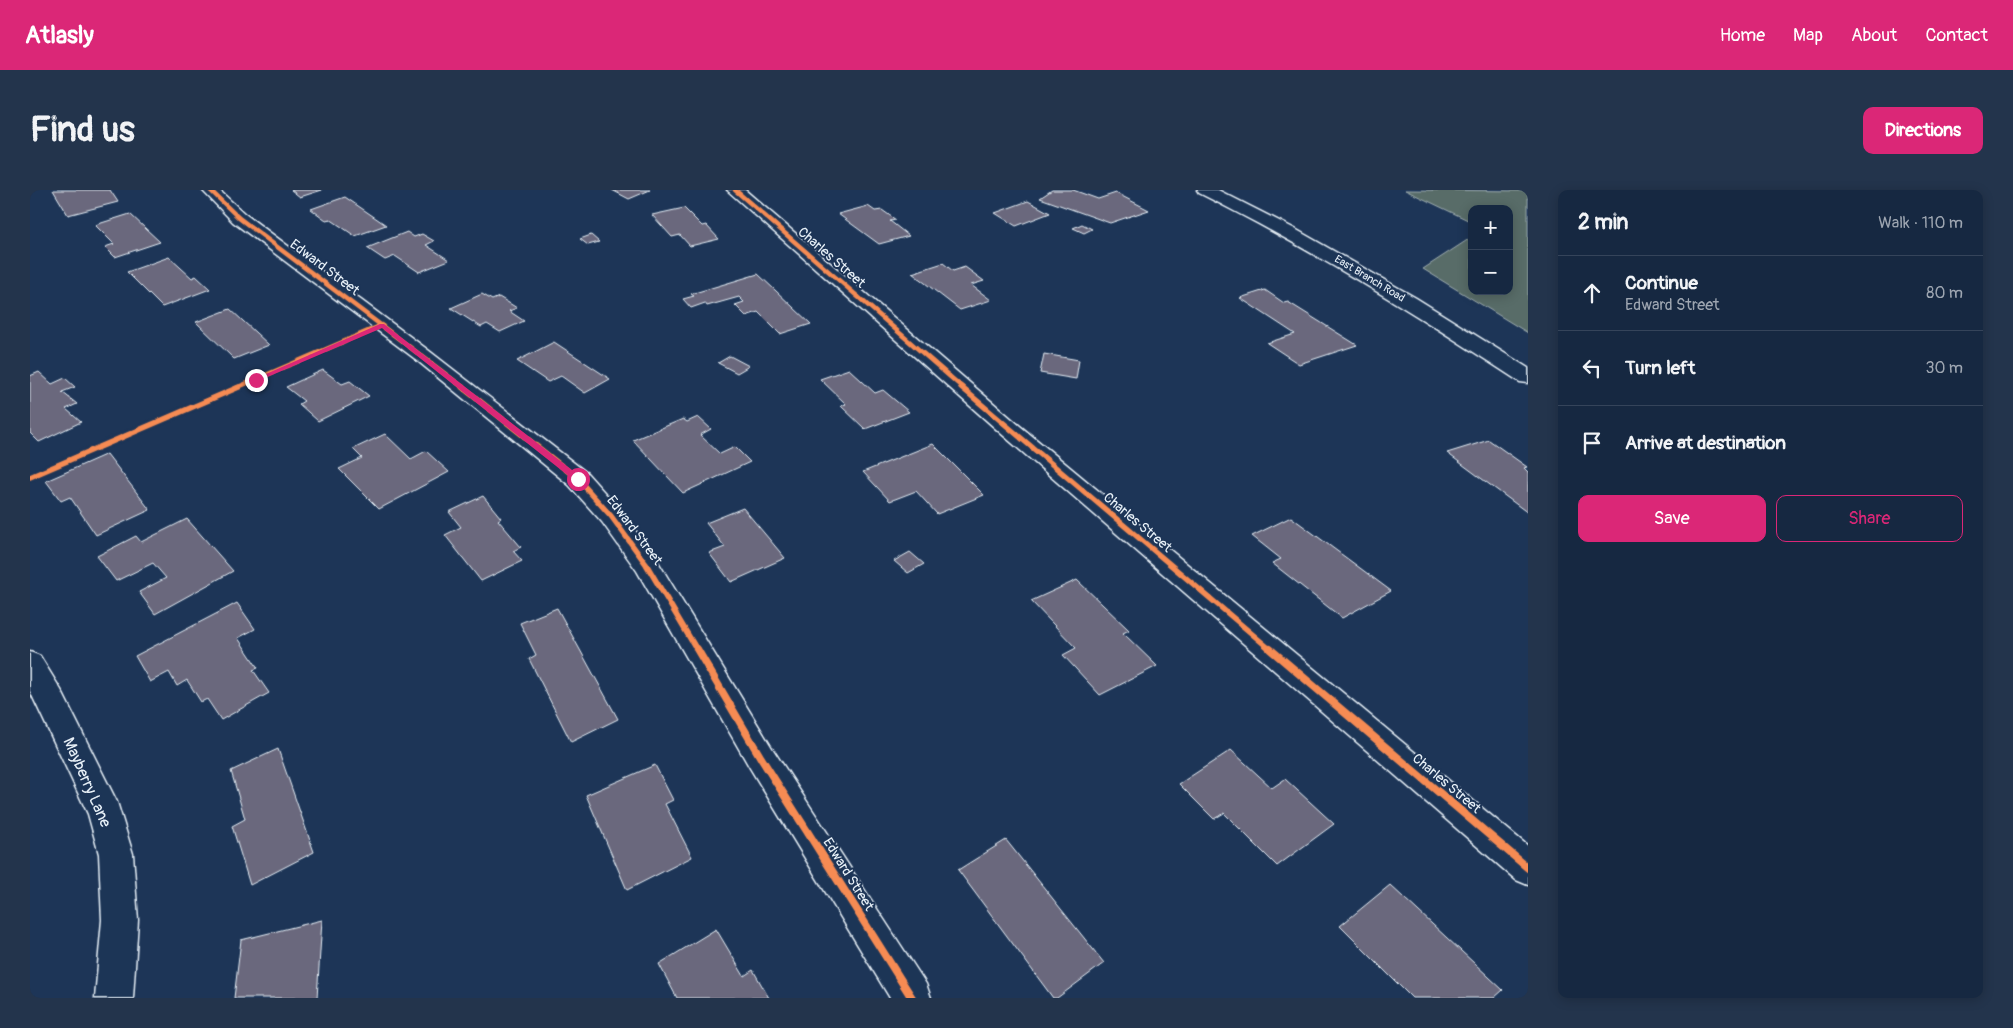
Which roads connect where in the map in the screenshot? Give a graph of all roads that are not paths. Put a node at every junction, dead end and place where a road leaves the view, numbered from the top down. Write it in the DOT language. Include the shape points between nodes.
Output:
graph roads {
  1 [pos="210,190"];
  2 [pos="735,190"];
  3 [pos="1205,190"];
  4 [pos="1528,377"];
  5 [pos="30,664"];
  6 [pos="1528,868"];
  7 [pos="114,998"];
  8 [pos="912,998"];
  1 -- 8 [label="street, Edward Street" via="239,218 421,354 578,479 611,516 646,564 761,758"];
  2 -- 6 [label="street, Charles Street" via="1012,431"];
  3 -- 4 [label="street, East Branch Road" via="1341,260"];
  5 -- 7 [label="street, Mayberry Lane" via="105,813 116,854 120,920"];
}
